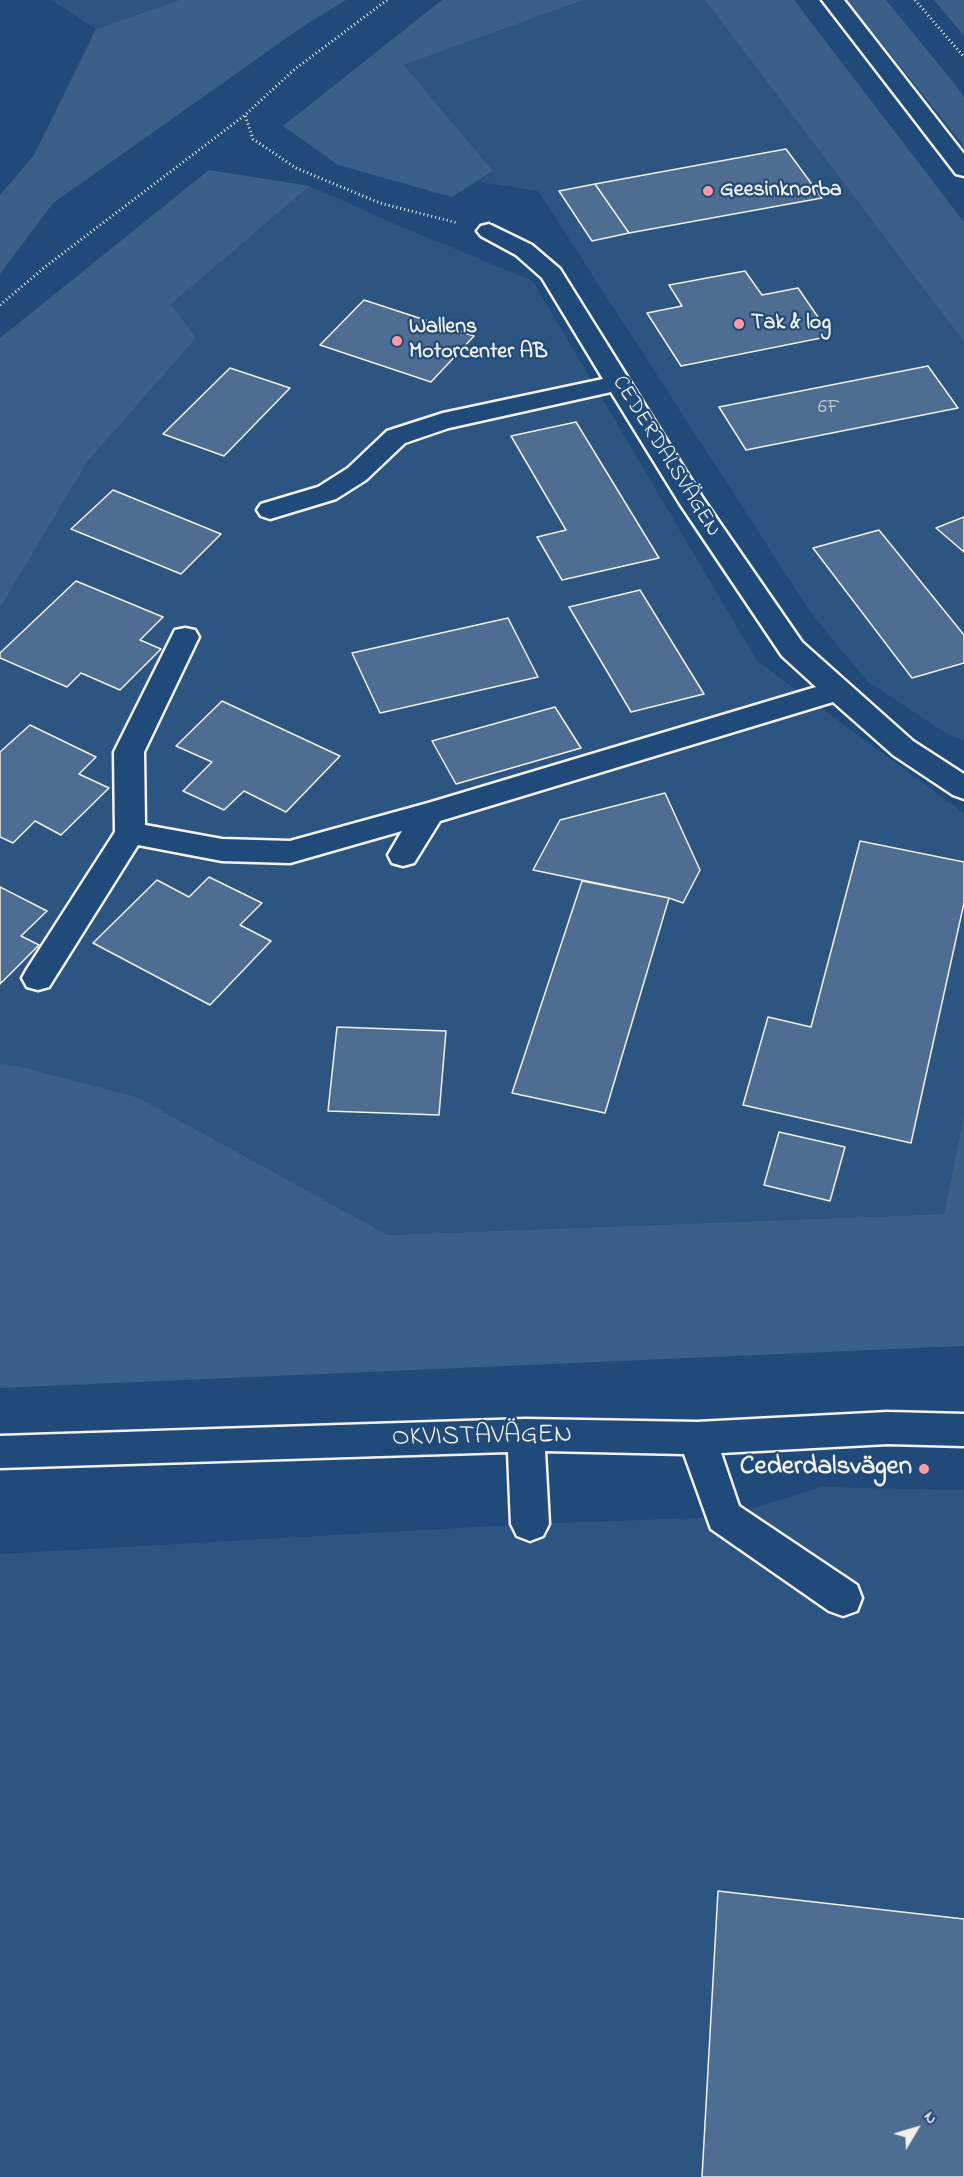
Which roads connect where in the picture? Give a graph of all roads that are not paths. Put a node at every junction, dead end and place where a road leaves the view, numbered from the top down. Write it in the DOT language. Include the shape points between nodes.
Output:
graph roads {
  1 [pos="833,0"];
  2 [pos="964,169"];
  3 [pos="489,231"];
  4 [pos="618,383"];
  5 [pos="270,510"];
  6 [pos="185,637"];
  7 [pos="838,690"];
  8 [pos="964,788"];
  9 [pos="429,813"];
  10 [pos="130,833"];
  11 [pos="403,855"];
  12 [pos="38,978"];
  13 [pos="964,1430"];
  14 [pos="526,1435"];
  15 [pos="697,1438"];
  16 [pos="0,1452"];
  17 [pos="530,1524"];
  18 [pos="843,1598"];
  1 -- 2 [label="street"];
  3 -- 4 [label="street, CEDERDALSVÄGEN" via="524,250 551,274"];
  4 -- 5 [label="street" via="443,421 396,437 357,474 327,493"];
  4 -- 7 [label="street, CEDERDALSVÄGEN" via="693,504 792,649"];
  6 -- 10 [label="street" via="129,752"];
  7 -- 8 [label="street, CEDERDALSVÄGEN" via="903,748"];
  7 -- 9 [label="street"];
  9 -- 10 [label="street" via="290,852 222,850"];
  9 -- 11 [label="street"];
  10 -- 12 [label="street"];
  13 -- 15 [label="street, OKVISTAVÄGEN" via="888,1428"];
  14 -- 15 [label="street, OKVISTAVÄGEN"];
  14 -- 16 [label="street, OKVISTAVÄGEN"];
  14 -- 17 [label="street"];
  15 -- 18 [label="street" via="724,1517"];
}
